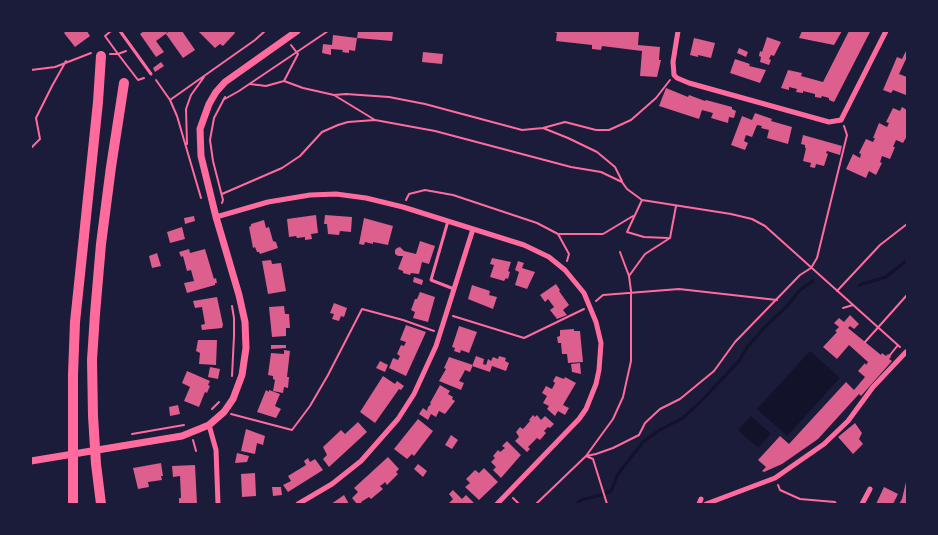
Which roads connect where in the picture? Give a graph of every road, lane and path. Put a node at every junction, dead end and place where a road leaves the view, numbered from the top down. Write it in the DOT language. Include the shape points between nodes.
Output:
graph roads {
  1 [pos="111,31"];
  2 [pos="120,31"];
  3 [pos="265,31"];
  4 [pos="297,31"];
  5 [pos="328,31"];
  6 [pos="678,31"];
  7 [pos="886,31"];
  8 [pos="292,47"];
  9 [pos="133,48"];
  10 [pos="296,52"];
  11 [pos="99,54"];
  12 [pos="118,54"];
  13 [pos="66,62"];
  14 [pos="31,70"];
  15 [pos="208,73"];
  16 [pos="151,74"];
  17 [pos="674,75"];
  18 [pos="284,81"];
  19 [pos="124,83"];
  20 [pos="250,84"];
  21 [pos="334,95"];
  22 [pos="170,100"];
  23 [pos="375,120"];
  24 [pos="841,120"];
  25 [pos="543,128"];
  26 [pos="31,148"];
  27 [pos="187,149"];
  28 [pos="622,182"];
  29 [pos="222,194"];
  30 [pos="223,200"];
  31 [pos="642,200"];
  32 [pos="203,203"];
  33 [pos="676,206"];
  34 [pos="403,207"];
  35 [pos="633,216"];
  36 [pos="216,217"];
  37 [pos="448,221"];
  38 [pos="907,224"];
  39 [pos="473,229"];
  40 [pos="558,234"];
  41 [pos="670,238"];
  42 [pos="620,252"];
  43 [pos="811,268"];
  44 [pos="565,270"];
  45 [pos="629,276"];
  46 [pos="454,289"];
  47 [pos="631,291"];
  48 [pos="837,291"];
  49 [pos="907,295"];
  50 [pos="777,300"];
  51 [pos="231,302"];
  52 [pos="590,305"];
  53 [pos="852,305"];
  54 [pos="842,308"];
  55 [pos="459,318"];
  56 [pos="878,327"];
  57 [pos="433,330"];
  58 [pos="865,342"];
  59 [pos="898,345"];
  60 [pos="906,352"];
  61 [pos="890,355"];
  62 [pos="231,381"];
  63 [pos="224,398"];
  64 [pos="210,412"];
  65 [pos="229,414"];
  66 [pos="208,425"];
  67 [pos="193,438"];
  68 [pos="196,451"];
  69 [pos="74,452"];
  70 [pos="586,456"];
  71 [pos="35,460"];
  72 [pos="775,478"];
  73 [pos="870,489"];
  74 [pos="837,499"];
  75 [pos="836,503"];
  76 [pos="73,504"];
  77 [pos="79,504"];
  78 [pos="100,504"];
  79 [pos="218,504"];
  80 [pos="298,504"];
  81 [pos="497,504"];
  82 [pos="536,504"];
  83 [pos="607,504"];
  84 [pos="706,504"];
  85 [pos="862,504"];
  1 -- 12 [label="path" via="105,36"];
  2 -- 9 [label="lane"];
  3 -- 15 [label="path"];
  4 -- 36 [label="street" via="226,82 209,104 200,129 200,147"];
  5 -- 10 [label="path"];
  6 -- 17 [label="street"];
  7 -- 24 [label="street"];
  8 -- 10 [label="path"];
  9 -- 12 [label="path"];
  9 -- 16 [label="lane"];
  10 -- 18 [label="path" via="298,54"];
  10 -- 20 [label="path"];
  11 -- 12 [label="path"];
  11 -- 13 [label="path" via="86,54"];
  11 -- 69 [label="highway" via="98,102 75,322"];
  12 -- 16 [label="path" via="138,80"];
  13 -- 14 [label="path"];
  13 -- 26 [label="path" via="36,118 40,139"];
  15 -- 22 [label="path"];
  15 -- 27 [label="path" via="197,84 186,109"];
  16 -- 22 [label="path"];
  17 -- 24 [label="street" via="689,83 829,122"];
  17 -- 25 [label="path" via="656,98 631,120 610,130 596,130 566,122"];
  18 -- 20 [label="path" via="266,86"];
  18 -- 21 [label="path"];
  19 -- 78 [label="highway" via="111,167 92,360"];
  20 -- 29 [label="path" via="223,100 212,125 213,161"];
  21 -- 23 [label="path"];
  21 -- 25 [label="path" via="389,97 522,130"];
  22 -- 27 [label="path"];
  23 -- 28 [label="path" via="435,131 601,172"];
  23 -- 29 [label="path" via="348,122 322,132 300,156 282,168"];
  24 -- 43 [label="path" via="847,135 817,258"];
  25 -- 28 [label="path" via="597,152 615,167"];
  27 -- 32 [label="path"];
  28 -- 31 [label="path"];
  29 -- 30 [label="path"];
  31 -- 33 [label="path"];
  31 -- 35 [label="path"];
  33 -- 41 [label="path"];
  33 -- 43 [label="path" via="752,219 765,226"];
  34 -- 36 [label="street" via="336,194 310,195 268,202"];
  34 -- 37 [label="street"];
  34 -- 40 [label="path" via="409,194 425,190 453,195 537,223"];
  35 -- 40 [label="path" via="602,234"];
  35 -- 41 [label="path" via="627,232 644,238"];
  36 -- 66 [label="street" via="240,295 246,348 242,375 233,399 224,412"];
  37 -- 39 [label="street"];
  37 -- 46 [label="lane" via="431,280"];
  38 -- 48 [label="path" via="880,245"];
  39 -- 44 [label="street" via="538,251"];
  39 -- 46 [label="street"];
  40 -- 44 [label="path" via="568,254"];
  41 -- 45 [label="path" via="645,254"];
  42 -- 45 [label="path"];
  43 -- 48 [label="path"];
  43 -- 50 [label="path"];
  44 -- 52 [label="street"];
  45 -- 47 [label="path"];
  46 -- 80 [label="street" via="427,369 398,419 347,473"];
  47 -- 50 [label="path" via="679,288"];
  47 -- 52 [label="path" via="602,294"];
  47 -- 70 [label="path" via="631,361 623,397 613,419"];
  48 -- 53 [label="path"];
  49 -- 56 [label="path"];
  50 -- 70 [label="path" via="735,342 714,371 680,399 660,409 645,423 639,435 613,448"];
  51 -- 62 [label="path" via="234,318"];
  52 -- 55 [label="path" via="524,338"];
  52 -- 81 [label="street" via="601,343 599,370 592,396 579,419"];
  53 -- 54 [label="path"];
  53 -- 56 [label="path"];
  56 -- 58 [label="path"];
  56 -- 59 [label="path"];
  57 -- 65 [label="path" via="362,309 323,383 292,430"];
  59 -- 60 [label="path"];
  59 -- 61 [label="path"];
  60 -- 72 [label="street" via="836,434"];
  63 -- 64 [label="path"];
  66 -- 71 [label="street" via="182,436"];
  66 -- 79 [label="street" via="216,450"];
  67 -- 68 [label="path"];
  69 -- 76 [label="highway"];
  69 -- 77 [label="highway"];
  70 -- 82 [label="path"];
  70 -- 83 [label="path" via="593,459"];
  72 -- 75 [label="path" via="780,490 800,499"];
  72 -- 84 [label="street"];
  73 -- 85 [label="street"];
  74 -- 75 [label="path"];
}
